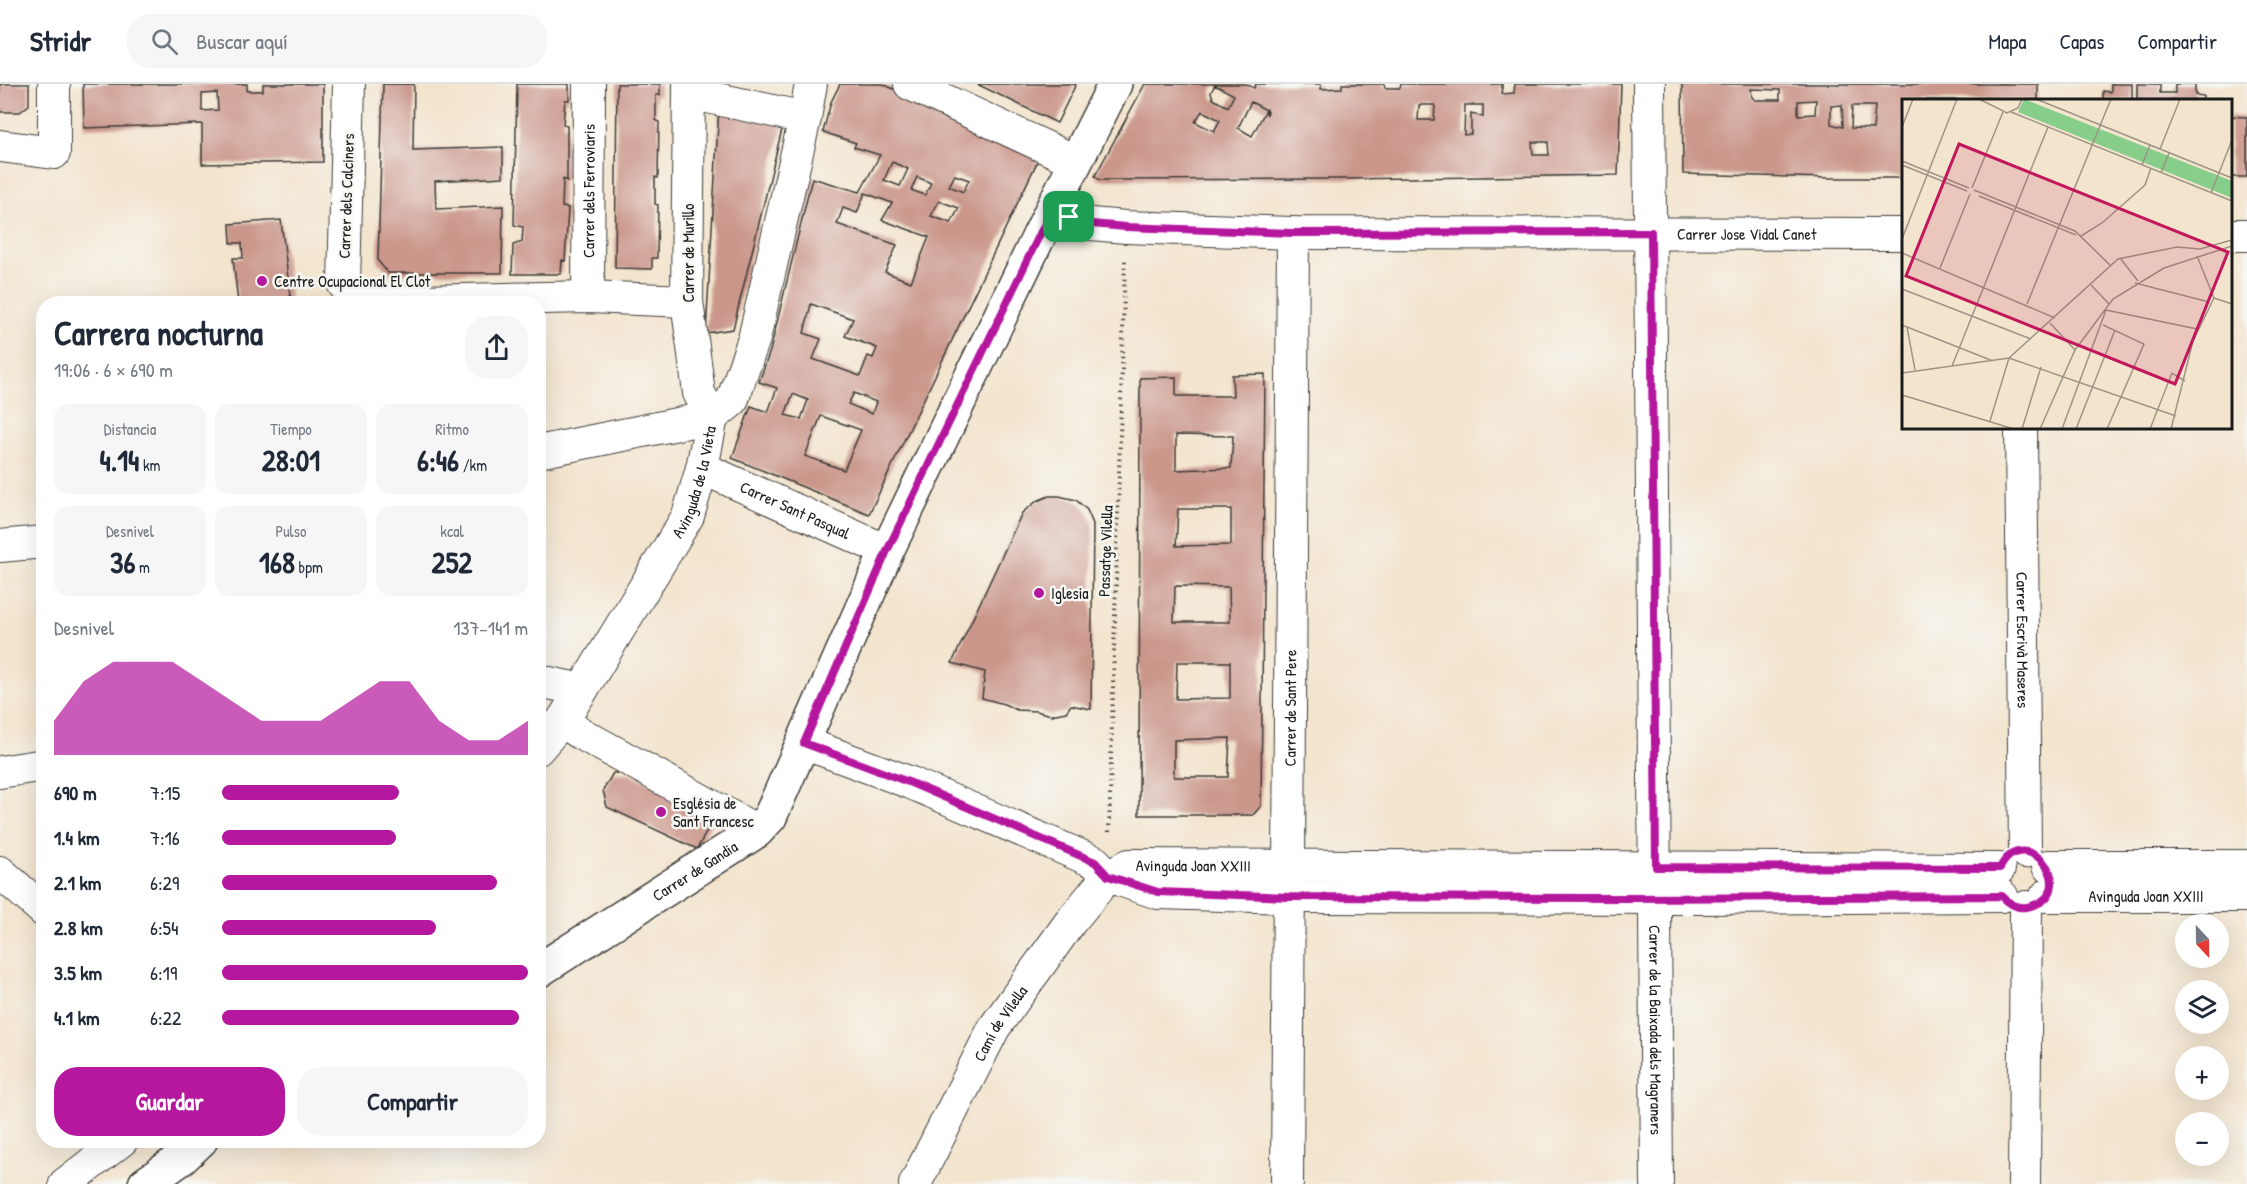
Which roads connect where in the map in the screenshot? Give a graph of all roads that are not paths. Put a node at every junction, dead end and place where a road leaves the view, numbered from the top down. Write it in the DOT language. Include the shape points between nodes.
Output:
graph roads {
  1 [pos="54,84"];
  2 [pos="349,84"];
  3 [pos="589,84"];
  4 [pos="811,84"];
  5 [pos="910,84"];
  6 [pos="1115,84"];
  7 [pos="1649,84"];
  8 [pos="689,89"];
  9 [pos="805,118"];
  10 [pos="0,146"];
  11 [pos="1076,161"];
  12 [pos="1051,211"];
  13 [pos="1651,232"];
  14 [pos="1293,233"];
  15 [pos="1902,234"];
  16 [pos="361,296"];
  17 [pos="588,297"];
  18 [pos="546,298"];
  19 [pos="687,301"];
  20 [pos="711,417"];
  21 [pos="2021,429"];
  22 [pos="546,450"];
  23 [pos="702,468"];
  24 [pos="36,543"];
  25 [pos="0,546"];
  26 [pos="887,551"];
  27 [pos="546,682"];
  28 [pos="582,690"];
  29 [pos="562,721"];
  30 [pos="546,740"];
  31 [pos="804,743"];
  32 [pos="36,766"];
  33 [pos="0,772"];
  34 [pos="757,831"];
  35 [pos="1290,865"];
  36 [pos="2247,866"];
  37 [pos="1656,867"];
  38 [pos="0,872"];
  39 [pos="1108,876"];
  40 [pos="2024,881"];
  41 [pos="2247,896"];
  42 [pos="1289,897"];
  43 [pos="1656,898"];
  44 [pos="36,905"];
  45 [pos="546,966"];
  46 [pos="112,1148"];
  47 [pos="193,1148"];
  48 [pos="65,1184"];
  49 [pos="145,1184"];
  50 [pos="915,1184"];
  51 [pos="1287,1184"];
  52 [pos="1657,1184"];
  53 [pos="2024,1184"];
  1 -- 10 [label="street" via="54,153"];
  2 -- 16 [label="street, Carrer dels Calciners" via="344,285"];
  3 -- 17 [label="street, Carrer dels Ferroviaris"];
  4 -- 9 [label="street, Avinguda de la Vieta"];
  5 -- 11 [label="street"];
  6 -- 11 [label="street, Carrer de Gandia"];
  7 -- 13 [label="street, Carrer de la Baixada dels Magraners"];
  8 -- 9 [label="street"];
  8 -- 19 [label="street, Carrer de Murillo"];
  9 -- 20 [label="street, Avinguda de la Vieta" via="754,339 732,401"];
  11 -- 12 [label="street, Carrer de Gandia"];
  12 -- 14 [label="street, Carrer Jose Vidal Canet" via="1091,224"];
  12 -- 26 [label="street, Carrer de Gandia"];
  13 -- 14 [label="street, Carrer Jose Vidal Canet"];
  13 -- 15 [label="street, Carrer Jose Vidal Canet"];
  13 -- 37 [label="street, Carrer de la Baixada dels Magraners"];
  14 -- 35 [label="street, Carrer de Sant Pere"];
  17 -- 18 [label="street, Carrer dels Calciners"];
  17 -- 19 [label="street, Carrer dels Calciners"];
  19 -- 20 [label="street, Carrer de Murillo" via="699,393"];
  20 -- 22 [label="street"];
  20 -- 23 [label="street, Avinguda de la Vieta"];
  21 -- 40 [label="street, Carrer Escrivà Maseres"];
  23 -- 26 [label="street, Carrer Sant Pasqual"];
  23 -- 28 [label="street, Avinguda de la Vieta" via="688,516"];
  24 -- 25 [label="street"];
  26 -- 31 [label="street, Carrer de Gandia"];
  27 -- 28 [label="street"];
  28 -- 29 [label="street, Avinguda de la Vieta"];
  29 -- 30 [label="street, Avinguda de la Vieta"];
  29 -- 34 [label="street"];
  31 -- 34 [label="street, Carrer de Gandia" via="770,817"];
  31 -- 39 [label="street" via="911,783 1095,862"];
  32 -- 33 [label="street"];
  34 -- 45 [label="street, Carrer de Gandia"];
  35 -- 37 [label="street, Avinguda Joan XXIII"];
  35 -- 39 [label="street, Avinguda Joan XXIII" via="1129,864"];
  35 -- 42 [label="street, Carrer de Sant Pere"];
  36 -- 40 [label="street, Avinguda Joan XXIII"];
  37 -- 40 [label="street, Avinguda Joan XXIII"];
  37 -- 43 [label="street, Carrer de la Baixada dels Magraners"];
  38 -- 44 [label="street"];
  39 -- 42 [label="street, Avinguda Joan XXIII" via="1158,892"];
  39 -- 50 [label="street, Camí de Vilella" via="994,1028"];
  40 -- 41 [label="street, Avinguda Joan XXIII"];
  40 -- 43 [label="street, Avinguda Joan XXIII"];
  40 -- 53 [label="street, Carrer Escrivà Maseres"];
  42 -- 43 [label="street, Avinguda Joan XXIII"];
  42 -- 51 [label="street, Carrer de Sant Pere"];
  43 -- 52 [label="street, Carrer de la Baixada dels Magraners"];
  46 -- 48 [label="street"];
  47 -- 49 [label="street"];
}
